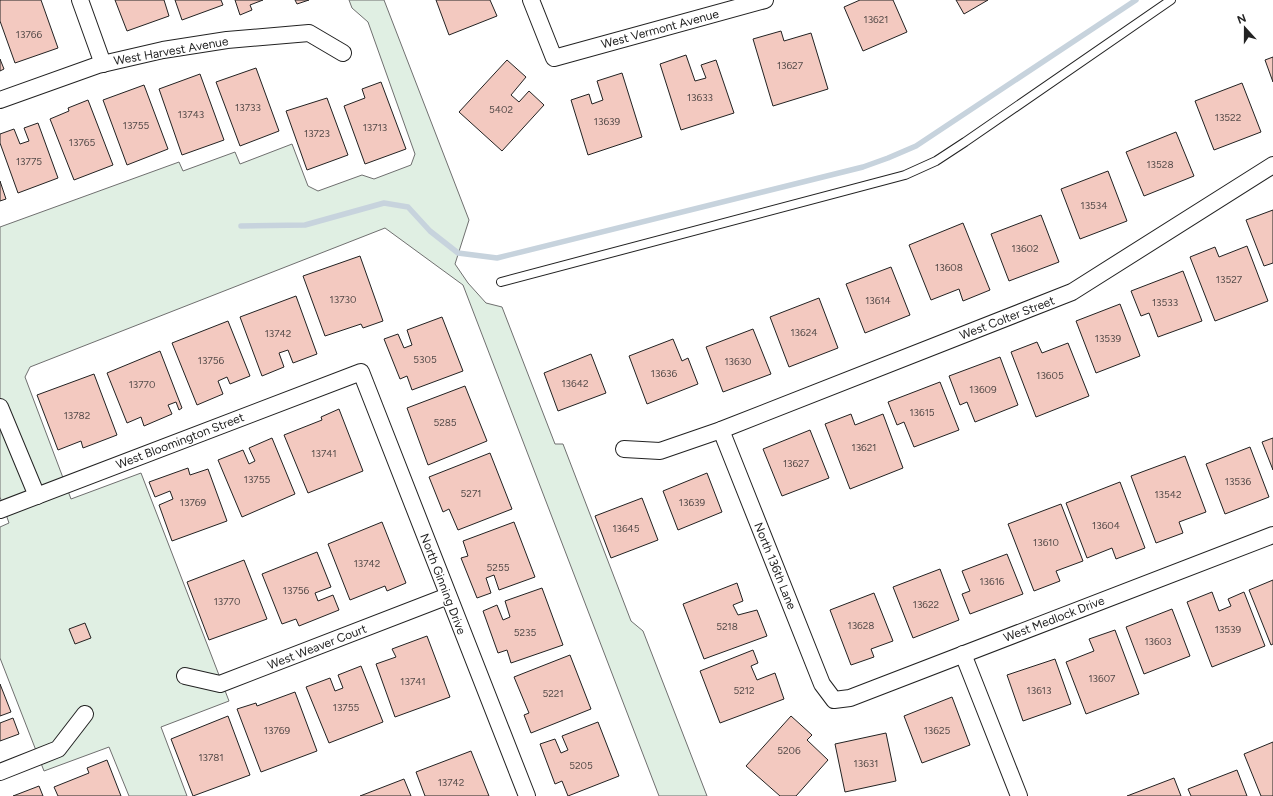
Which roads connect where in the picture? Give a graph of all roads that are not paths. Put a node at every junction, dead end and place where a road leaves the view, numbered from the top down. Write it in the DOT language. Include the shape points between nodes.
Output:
graph roads {
  1 [pos="80,0"];
  2 [pos="531,0"];
  3 [pos="765,0"];
  4 [pos="1171,0"];
  5 [pos="343,53"];
  6 [pos="103,64"];
  7 [pos="0,100"];
  8 [pos="1273,165"];
  9 [pos="501,282"];
  10 [pos="361,372"];
  11 [pos="0,407"];
  12 [pos="721,430"];
  13 [pos="624,449"];
  14 [pos="37,496"];
  15 [pos="0,510"];
  16 [pos="1273,535"];
  17 [pos="448,596"];
  18 [pos="964,654"];
  19 [pos="185,676"];
  20 [pos="834,700"];
  21 [pos="85,714"];
  22 [pos="0,772"];
  23 [pos="527,796"];
  24 [pos="1019,796"];
  1 -- 6 [label="street"];
  2 -- 3 [label="street, West Vermont Avenue" via="554,58"];
  4 -- 9 [label="lane" via="965,142 936,161 905,175"];
  5 -- 6 [label="street, West Harvest Avenue" via="309,34 227,40 163,50"];
  6 -- 7 [label="street, West Harvest Avenue"];
  8 -- 12 [label="street, West Colter Street" via="1072,292"];
  10 -- 14 [label="street, West Bloomington Street"];
  10 -- 17 [label="street, North Ginning Drive"];
  11 -- 14 [label="street"];
  12 -- 13 [label="street, West Colter Street" via="660,451"];
  12 -- 20 [label="street, North 136th Lane" via="822,684"];
  14 -- 15 [label="street, West Bloomington Street"];
  16 -- 18 [label="street, West Medlock Drive"];
  17 -- 19 [label="street, West Weaver Court" via="220,684"];
  17 -- 23 [label="street, North Ginning Drive"];
  18 -- 20 [label="street, West Medlock Drive" via="850,698"];
  18 -- 24 [label="street"];
  21 -- 22 [label="street" via="58,749"];
}
